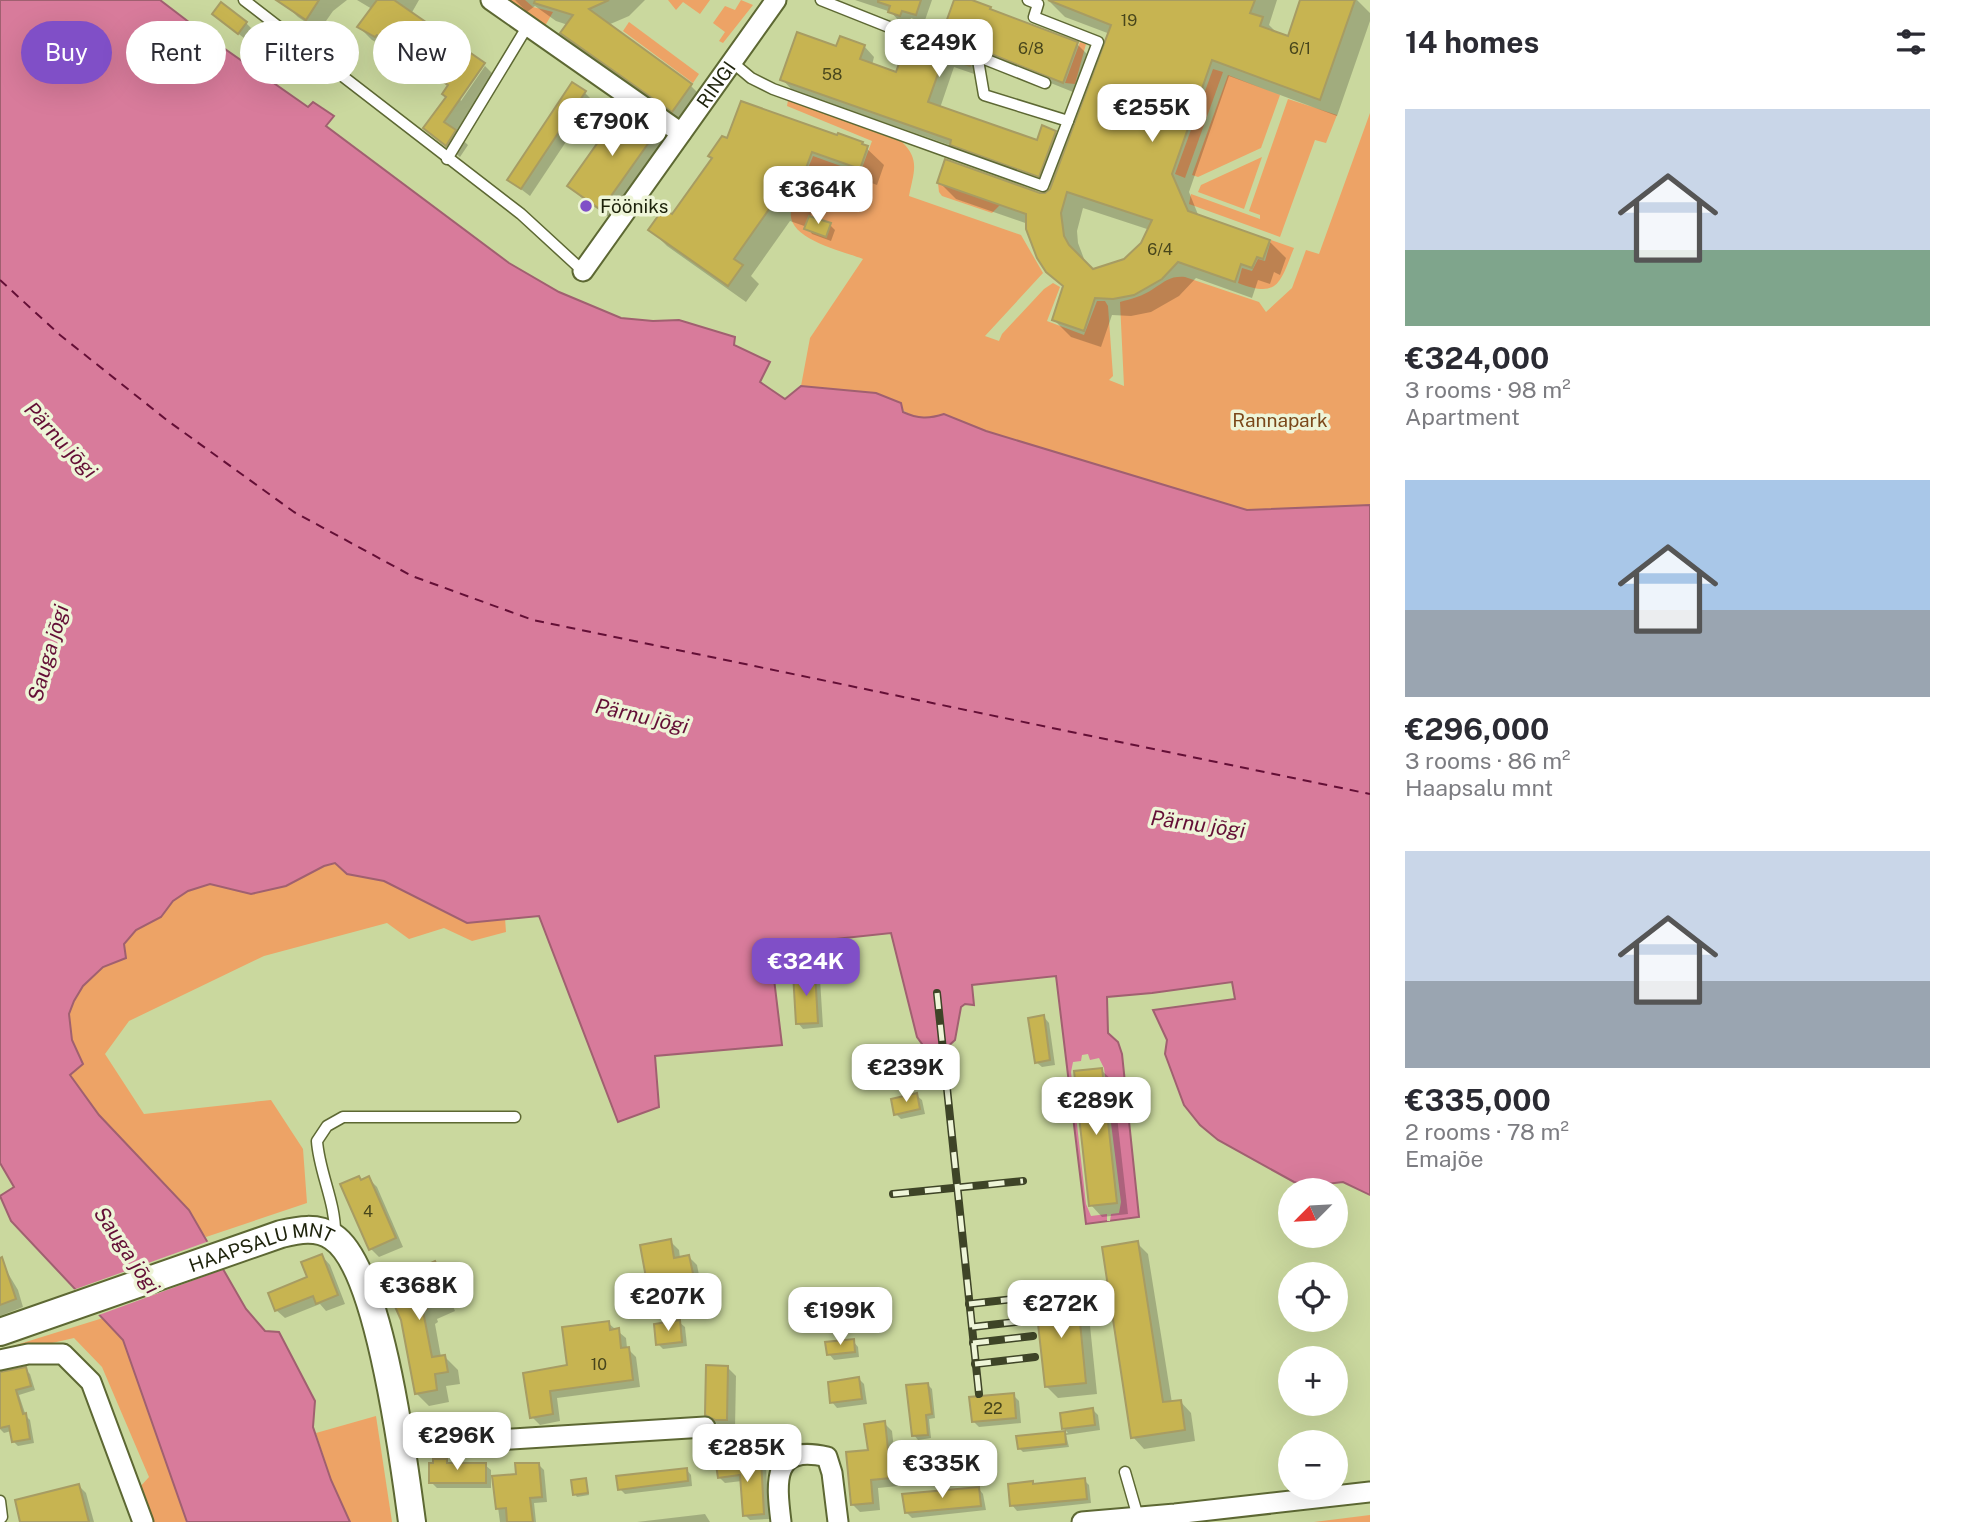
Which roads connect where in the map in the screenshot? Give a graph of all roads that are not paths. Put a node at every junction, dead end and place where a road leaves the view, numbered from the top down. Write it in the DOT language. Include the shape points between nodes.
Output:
graph roads {
  1 [pos="244,0"];
  2 [pos="491,0"];
  3 [pos="776,0"];
  4 [pos="821,0"];
  5 [pos="1028,0"];
  6 [pos="527,27"];
  7 [pos="909,35"];
  8 [pos="732,62"];
  9 [pos="1045,83"];
  10 [pos="1068,121"];
  11 [pos="681,133"];
  12 [pos="447,159"];
  13 [pos="583,271"];
  14 [pos="515,1117"];
  15 [pos="334,1237"];
  16 [pos="0,1332"];
  17 [pos="0,1360"];
  18 [pos="705,1427"];
  19 [pos="401,1446"];
  20 [pos="1125,1472"];
  21 [pos="1370,1492"];
  22 [pos="0,1501"];
  23 [pos="0,1519"];
  24 [pos="1139,1520"];
  25 [pos="143,1522"];
  26 [pos="412,1522"];
  27 [pos="781,1522"];
  28 [pos="838,1522"];
  29 [pos="1082,1522"];
  1 -- 12 [label="lane"];
  2 -- 6 [label="street"];
  3 -- 8 [label="street, RINGI"];
  4 -- 7 [label="lane"];
  5 -- 10 [label="lane" via="1038,4 1034,17 1098,42"];
  6 -- 11 [label="street"];
  6 -- 12 [label="lane"];
  8 -- 10 [label="lane" via="773,89 1043,186"];
  8 -- 11 [label="street, RINGI"];
  9 -- 10 [label="lane" via="978,60 984,95"];
  11 -- 13 [label="street, RINGI"];
  12 -- 13 [label="lane" via="521,214"];
  14 -- 15 [label="lane" via="343,1117 327,1126 317,1141 318,1158 335,1222"];
  15 -- 16 [label="main road, HAAPSALU MNT" via="297,1230"];
  15 -- 19 [label="main road, HAAPSALU MNT" via="351,1256 371,1308"];
  17 -- 25 [label="street" via="63,1354 91,1382"];
  18 -- 19 [label="street"];
  19 -- 26 [label="main road, HAAPSALU MNT"];
  20 -- 24 [label="lane"];
  21 -- 24 [label="street"];
  22 -- 23 [label="lane"];
  24 -- 29 [label="street"];
  27 -- 28 [label="street" via="777,1485 782,1465 811,1453 827,1457"];
}
